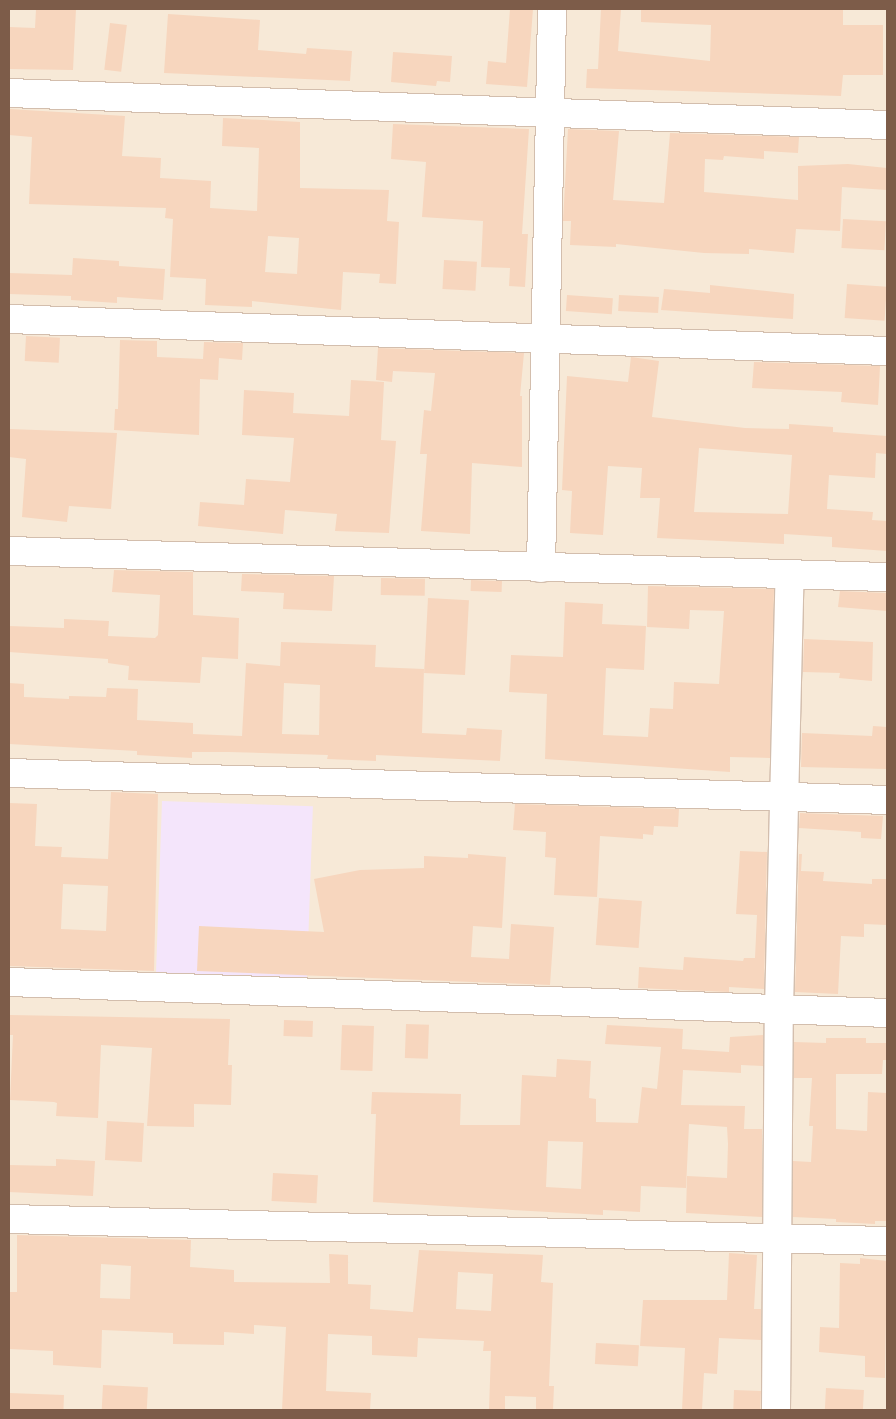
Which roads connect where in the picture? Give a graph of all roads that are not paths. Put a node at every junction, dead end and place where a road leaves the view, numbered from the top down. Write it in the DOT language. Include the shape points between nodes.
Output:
graph roads {
  1 [pos="552,9"];
  2 [pos="9,93"];
  3 [pos="550,115"];
  4 [pos="887,126"];
  5 [pos="9,319"];
  6 [pos="545,338"];
  7 [pos="887,351"];
  8 [pos="9,551"];
  9 [pos="541,568"];
  10 [pos="790,574"];
  11 [pos="887,577"];
  12 [pos="9,773"];
  13 [pos="785,797"];
  14 [pos="887,800"];
  15 [pos="9,982"];
  16 [pos="779,1009"];
  17 [pos="887,1012"];
  18 [pos="9,1219"];
  19 [pos="779,1238"];
  20 [pos="887,1241"];
  21 [pos="776,1410"];
  1 -- 3 [label="street"];
  2 -- 3 [label="street"];
  3 -- 4 [label="street"];
  3 -- 6 [label="street"];
  5 -- 6 [label="street"];
  6 -- 7 [label="street"];
  6 -- 9 [label="street"];
  8 -- 9 [label="street"];
  9 -- 10 [label="street"];
  10 -- 11 [label="street"];
  10 -- 13 [label="street"];
  12 -- 13 [label="street"];
  13 -- 14 [label="street"];
  13 -- 16 [label="street"];
  15 -- 16 [label="street"];
  16 -- 17 [label="street"];
  16 -- 19 [label="street"];
  18 -- 19 [label="street"];
  19 -- 20 [label="street"];
  19 -- 21 [label="street"];
}
